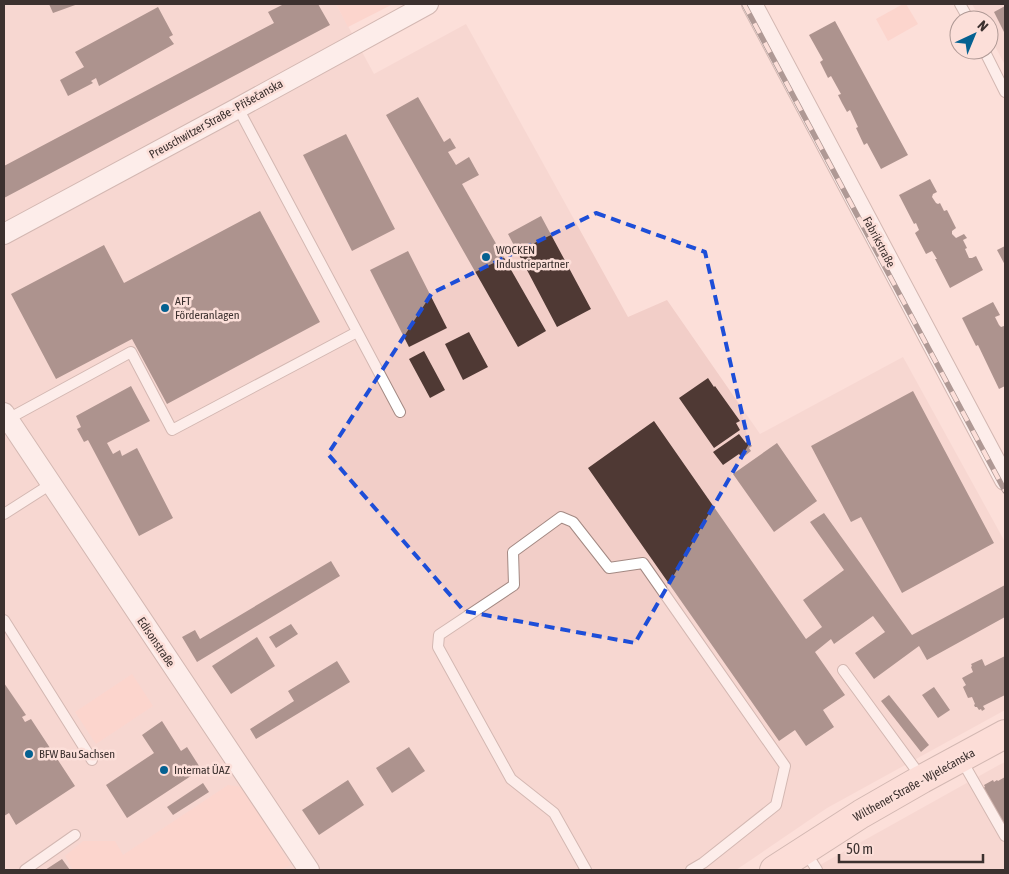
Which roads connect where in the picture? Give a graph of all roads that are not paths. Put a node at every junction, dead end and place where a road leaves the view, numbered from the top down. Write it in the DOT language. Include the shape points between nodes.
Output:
graph roads {
  1 [pos="428,4"];
  2 [pos="752,4"];
  3 [pos="989,60"];
  4 [pos="1005,92"];
  5 [pos="238,108"];
  6 [pos="4,234"];
  7 [pos="356,332"];
  8 [pos="400,412"];
  9 [pos="6,416"];
  10 [pos="1005,480"];
  11 [pos="51,484"];
  12 [pos="4,514"];
  13 [pos="4,620"];
  14 [pos="843,670"];
  15 [pos="1005,734"];
  16 [pos="960,758"];
  17 [pos="92,760"];
  18 [pos="922,778"];
  19 [pos="75,835"];
  20 [pos="1005,836"];
  21 [pos="810,860"];
  22 [pos="25,870"];
  23 [pos="309,870"];
  24 [pos="586,870"];
  25 [pos="691,870"];
  26 [pos="774,870"];
  1 -- 5 [label="street, Preuschwitzer Straße - Přišečanska"];
  2 -- 10 [label="street, Fabrikstraße"];
  3 -- 4 [label="lane"];
  5 -- 6 [label="street, Preuschwitzer Straße - Přišečanska"];
  5 -- 7 [label="lane"];
  7 -- 8 [label="lane"];
  7 -- 9 [label="lane" via="172,430 131,352"];
  9 -- 11 [label="street, Edisonstraße"];
  11 -- 12 [label="lane"];
  11 -- 23 [label="street, Edisonstraße"];
  13 -- 17 [label="lane"];
  14 -- 18 [label="lane"];
  15 -- 16 [label="main road, Wilthener Straße - Wjelećanska"];
  16 -- 18 [label="main road, Wilthener Straße - Wjelećanska"];
  16 -- 20 [label="lane"];
  18 -- 21 [label="main road, Wilthener Straße - Wjelećanska" via="861,814"];
  19 -- 22 [label="lane"];
  21 -- 26 [label="main road, Wilthener Straße - Wjelećanska"];
  24 -- 25 [label="lane" via="554,813 511,780 438,647 439,635 514,585 513,552 561,517 573,522 609,568 642,563 785,766 776,805 703,864"];
}
